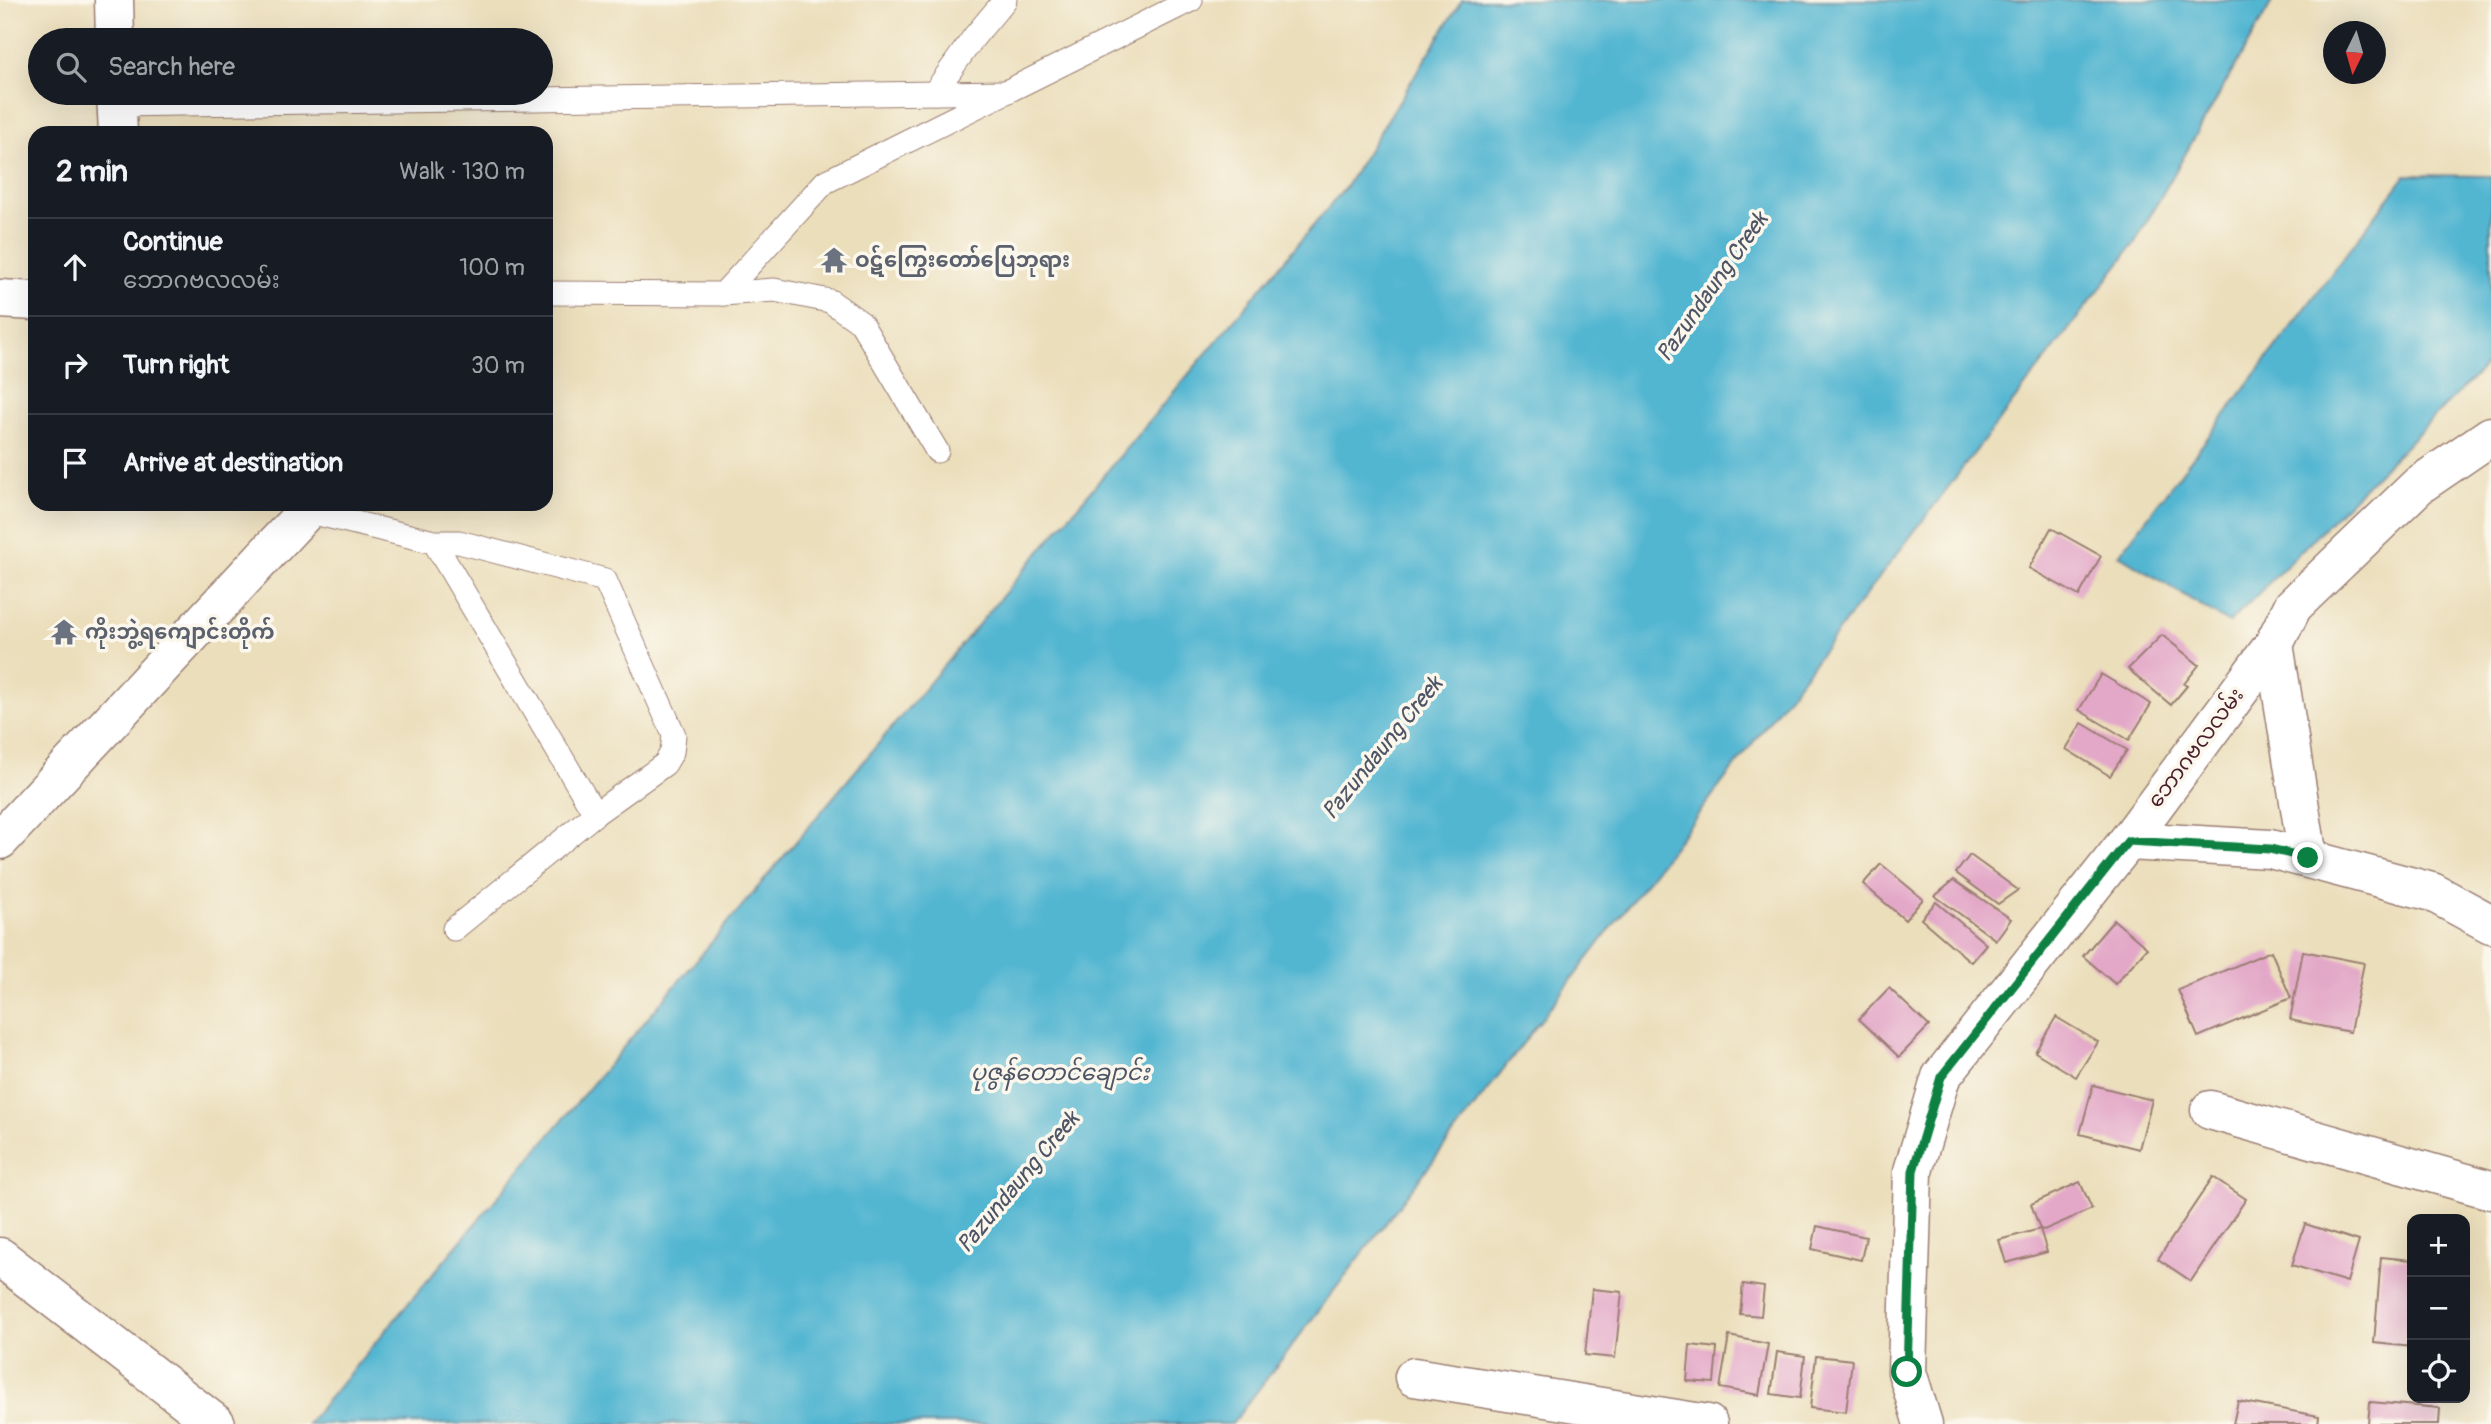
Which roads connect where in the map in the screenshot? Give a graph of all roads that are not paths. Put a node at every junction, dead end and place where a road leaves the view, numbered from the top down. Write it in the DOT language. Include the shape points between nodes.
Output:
graph roads {
  1 [pos="114,0"];
  2 [pos="1005,0"];
  3 [pos="1191,0"];
  4 [pos="115,28"];
  5 [pos="1006,92"];
  6 [pos="934,93"];
  7 [pos="553,101"];
  8 [pos="357,105"];
  9 [pos="117,110"];
  10 [pos="553,293"];
  11 [pos="723,294"];
  12 [pos="0,299"];
  13 [pos="28,301"];
  14 [pos="2491,436"];
  15 [pos="937,451"];
  16 [pos="305,511"];
  17 [pos="323,511"];
  18 [pos="434,542"];
  19 [pos="2274,644"];
  20 [pos="595,814"];
  21 [pos="0,840"];
  22 [pos="2128,841"];
  23 [pos="2308,858"];
  24 [pos="2491,924"];
  25 [pos="454,929"];
  26 [pos="2210,1110"];
  27 [pos="2491,1190"];
  28 [pos="0,1257"];
  29 [pos="1414,1377"];
  30 [pos="216,1424"];
  31 [pos="1708,1424"];
  32 [pos="1923,1424"];
  1 -- 4 [label="street"];
  2 -- 6 [label="lane"];
  3 -- 5 [label="lane"];
  5 -- 6 [label="lane"];
  5 -- 11 [label="lane" via="825,182"];
  6 -- 7 [label="lane"];
  8 -- 9 [label="lane"];
  10 -- 11 [label="lane"];
  11 -- 15 [label="lane" via="774,290 830,300 861,323"];
  12 -- 13 [label="street"];
  14 -- 19 [label="street, ဘောဂဗလလမ်း" via="2419,485 2293,606"];
  16 -- 21 [label="street"];
  17 -- 18 [label="lane"];
  18 -- 20 [label="lane"];
  18 -- 20 [label="lane" via="459,542 605,580 674,735 665,764"];
  19 -- 22 [label="street, ဘောဂဗလလမ်း"];
  19 -- 23 [label="street"];
  20 -- 25 [label="lane"];
  22 -- 23 [label="street" via="2270,849"];
  22 -- 32 [label="street, ဘောဂဗလလမ်း" via="1941,1077 1913,1171 1907,1372"];
  23 -- 24 [label="street" via="2432,892"];
  26 -- 27 [label="street"];
  28 -- 30 [label="street"];
  29 -- 31 [label="street"];
}
